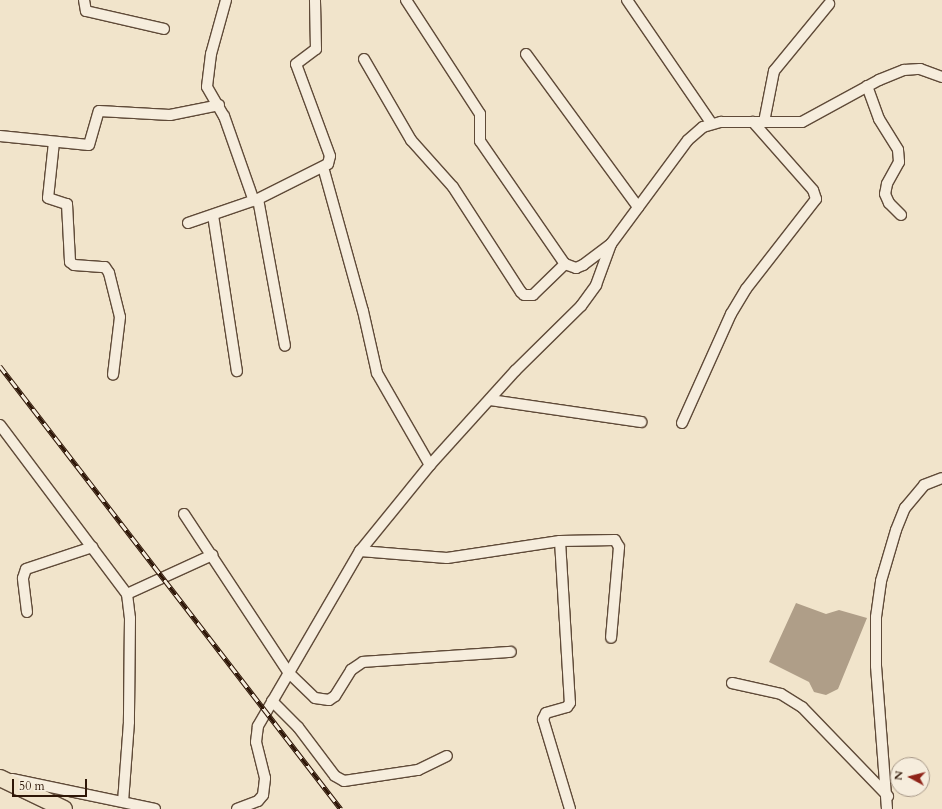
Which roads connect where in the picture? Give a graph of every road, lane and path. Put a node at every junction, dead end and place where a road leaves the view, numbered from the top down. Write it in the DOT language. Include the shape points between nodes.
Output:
graph roads {
  1 [pos="84,0"];
  2 [pos="226,0"];
  3 [pos="316,0"];
  4 [pos="406,0"];
  5 [pos="627,0"];
  6 [pos="829,4"];
  7 [pos="164,30"];
  8 [pos="526,54"];
  9 [pos="364,59"];
  10 [pos="942,77"];
  11 [pos="861,89"];
  12 [pos="218,105"];
  13 [pos="753,122"];
  14 [pos="764,122"];
  15 [pos="712,124"];
  16 [pos="0,136"];
  17 [pos="54,142"];
  18 [pos="323,167"];
  19 [pos="256,200"];
  20 [pos="638,207"];
  21 [pos="213,215"];
  22 [pos="901,215"];
  23 [pos="188,223"];
  24 [pos="611,244"];
  25 [pos="565,264"];
  26 [pos="285,346"];
  27 [pos="237,371"];
  28 [pos="113,375"];
  29 [pos="490,400"];
  30 [pos="641,422"];
  31 [pos="682,423"];
  32 [pos="0,425"];
  33 [pos="430,464"];
  34 [pos="942,478"];
  35 [pos="184,514"];
  36 [pos="560,541"];
  37 [pos="92,547"];
  38 [pos="360,552"];
  39 [pos="212,555"];
  40 [pos="127,594"];
  41 [pos="27,612"];
  42 [pos="611,638"];
  43 [pos="511,652"];
  44 [pos="289,673"];
  45 [pos="732,683"];
  46 [pos="272,701"];
  47 [pos="448,756"];
  48 [pos="0,777"];
  49 [pos="888,796"];
  50 [pos="123,801"];
  51 [pos="64,809"];
  52 [pos="155,809"];
  53 [pos="237,809"];
  54 [pos="570,809"];
  55 [pos="887,809"];
  1 -- 7 [label="street" via="86,11"];
  2 -- 12 [label="street" via="207,79 210,94"];
  3 -- 18 [label="street" via="316,49 300,58 296,64 330,156 328,164"];
  4 -- 25 [label="street" via="480,114 480,141"];
  5 -- 15 [label="street"];
  6 -- 14 [label="street" via="774,71"];
  8 -- 20 [label="street"];
  9 -- 25 [label="street" via="411,140 453,187 521,292 524,295 533,295"];
  10 -- 11 [label="street" via="913,68 895,73"];
  11 -- 14 [label="street" via="802,122"];
  11 -- 22 [label="street" via="898,150 899,162 887,184 885,194 889,203"];
  12 -- 17 [label="street" via="170,115 102,110 96,114 89,145"];
  12 -- 19 [label="street"];
  13 -- 14 [label="street"];
  13 -- 15 [label="street"];
  13 -- 31 [label="street" via="813,190 816,199 734,308"];
  15 -- 20 [label="street" via="688,140"];
  16 -- 17 [label="street"];
  17 -- 28 [label="street" via="48,198 67,204 70,262 74,265 105,267 109,273 120,317"];
  18 -- 19 [label="street"];
  18 -- 33 [label="street" via="363,311 377,373"];
  19 -- 21 [label="street"];
  19 -- 26 [label="street"];
  20 -- 24 [label="street"];
  21 -- 23 [label="street"];
  21 -- 27 [label="street"];
  24 -- 25 [label="street" via="583,265 576,268"];
  24 -- 29 [label="street" via="596,285 581,306 515,371"];
  29 -- 30 [label="street"];
  29 -- 33 [label="street"];
  32 -- 37 [label="street"];
  33 -- 38 [label="street"];
  34 -- 49 [label="street" via="924,485 905,508 881,581 876,617 876,666"];
  35 -- 39 [label="street"];
  36 -- 38 [label="street" via="447,558"];
  36 -- 42 [label="street" via="612,539 618,543"];
  36 -- 54 [label="street" via="570,703 568,707 546,713 543,719"];
  37 -- 40 [label="street"];
  37 -- 41 [label="street" via="26,569 23,578"];
  38 -- 44 [label="street"];
  39 -- 40 [label="street"];
  39 -- 44 [label="street"];
  40 -- 50 [label="street" via="130,618 130,706"];
  43 -- 44 [label="street" via="363,662 351,670 335,696 329,700 315,698 307,693"];
  44 -- 46 [label="street"];
  45 -- 49 [label="street" via="781,694 802,707"];
  46 -- 47 [label="street" via="298,727 335,776 344,782 418,770"];
  46 -- 53 [label="street" via="258,726 257,735 265,789 258,801"];
  48 -- 50 [label="street"];
  48 -- 51 [label="main road"];
  49 -- 55 [label="street"];
  50 -- 52 [label="street"];
}
